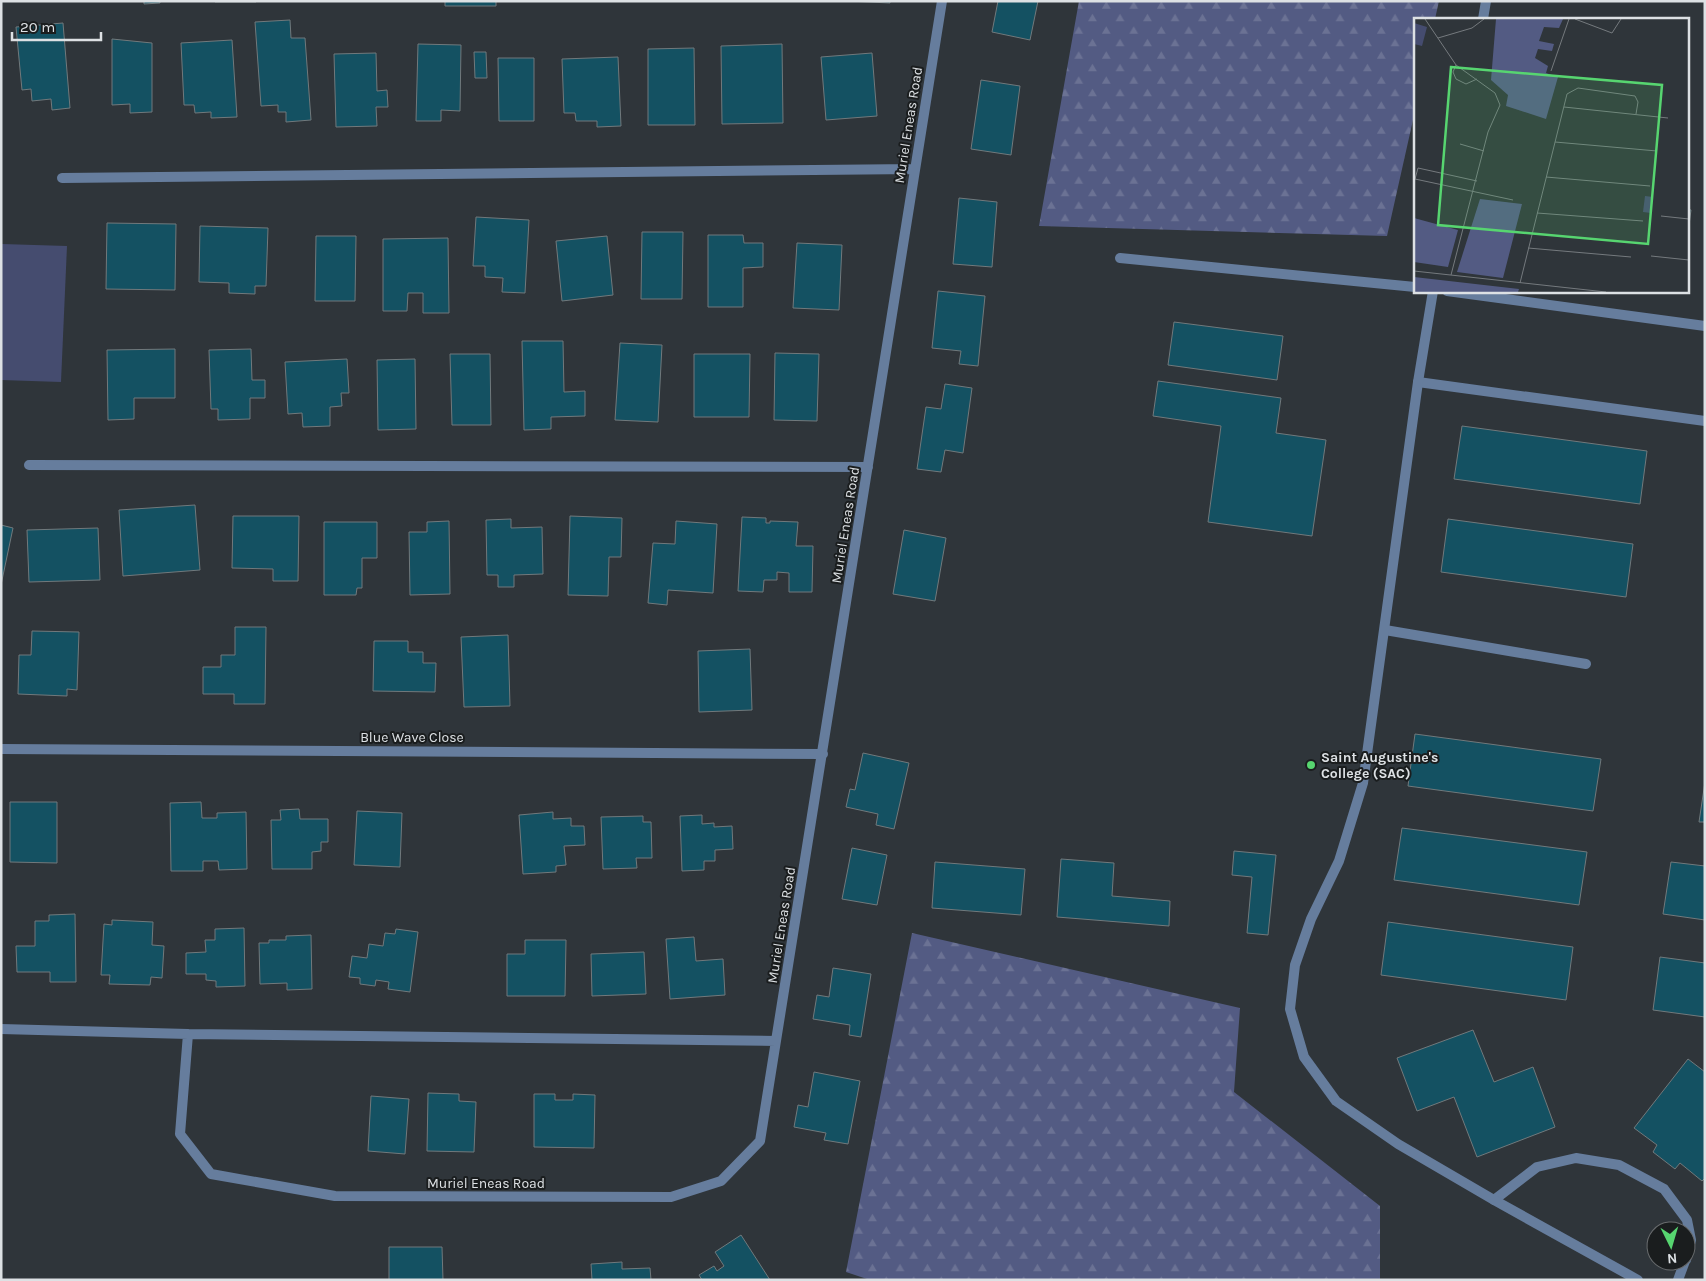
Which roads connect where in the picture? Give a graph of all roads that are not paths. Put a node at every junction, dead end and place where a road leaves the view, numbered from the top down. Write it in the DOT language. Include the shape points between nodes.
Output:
graph roads {
  1 [pos="942,1"];
  2 [pos="1486,1"];
  3 [pos="1483,18"];
  4 [pos="915,169"];
  5 [pos="62,178"];
  6 [pos="1120,258"];
  7 [pos="1414,288"];
  8 [pos="1433,292"];
  9 [pos="1454,292"];
  10 [pos="1705,326"];
  11 [pos="1418,382"];
  12 [pos="1705,421"];
  13 [pos="29,465"];
  14 [pos="868,467"];
  15 [pos="1385,630"];
  16 [pos="1586,664"];
  17 [pos="1,749"];
  18 [pos="823,754"];
  19 [pos="1,1029"];
  20 [pos="188,1034"];
  21 [pos="776,1041"];
  22 [pos="1494,1200"];
  23 [pos="1688,1221"];
  24 [pos="1638,1280"];
  1 -- 4 [label="street, Muriel Eneas Road"];
  2 -- 3 [label="street"];
  4 -- 5 [label="street"];
  4 -- 14 [label="street, Muriel Eneas Road"];
  6 -- 7 [label="street"];
  8 -- 11 [label="street"];
  9 -- 10 [label="street"];
  11 -- 12 [label="street"];
  11 -- 15 [label="street"];
  13 -- 14 [label="street"];
  14 -- 18 [label="street, Muriel Eneas Road"];
  15 -- 16 [label="street"];
  15 -- 22 [label="street" via="1363,783 1339,861 1311,919 1295,965 1290,1009 1304,1057 1336,1101 1398,1144"];
  17 -- 18 [label="street, Blue Wave Close"];
  18 -- 21 [label="street, Muriel Eneas Road"];
  19 -- 20 [label="street"];
  20 -- 21 [label="street"];
  20 -- 21 [label="street, Muriel Eneas Road" via="180,1134 210,1174 335,1196 671,1198 720,1181 760,1141"];
  22 -- 23 [label="street" via="1537,1167 1576,1158 1619,1165 1664,1189"];
  22 -- 24 [label="street"];
}
